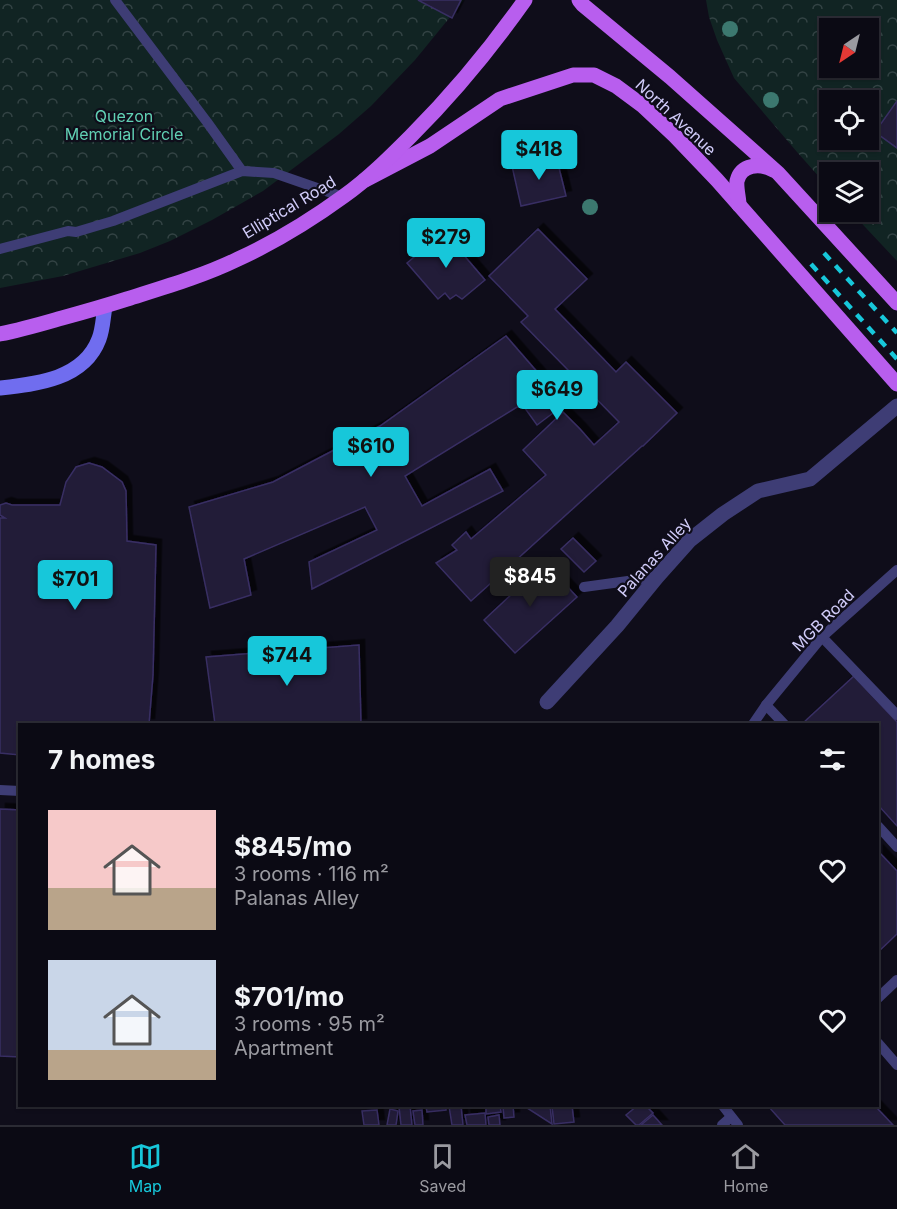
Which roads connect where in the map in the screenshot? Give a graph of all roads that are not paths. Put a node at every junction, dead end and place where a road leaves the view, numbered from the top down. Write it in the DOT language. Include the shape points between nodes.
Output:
graph roads {
  1 [pos="115,0"];
  2 [pos="525,0"];
  3 [pos="579,0"];
  4 [pos="242,171"];
  5 [pos="778,173"];
  6 [pos="365,180"];
  7 [pos="343,197"];
  8 [pos="739,206"];
  9 [pos="0,249"];
  10 [pos="897,303"];
  11 [pos="105,306"];
  12 [pos="0,334"];
  13 [pos="897,384"];
  14 [pos="0,388"];
  15 [pos="897,406"];
  16 [pos="897,570"];
  17 [pos="657,577"];
  18 [pos="584,586"];
  19 [pos="822,637"];
  20 [pos="547,702"];
  21 [pos="766,705"];
  22 [pos="897,715"];
  23 [pos="754,723"];
  24 [pos="783,723"];
  25 [pos="0,790"];
  26 [pos="18,791"];
  27 [pos="879,827"];
  28 [pos="897,847"];
  29 [pos="896,983"];
  30 [pos="879,997"];
  31 [pos="879,1044"];
  32 [pos="897,1065"];
  33 [pos="724,1107"];
  34 [pos="735,1121"];
  35 [pos="722,1125"];
  1 -- 4 [label="lane"];
  2 -- 6 [label="main road, Elliptical Road" via="465,78"];
  3 -- 5 [label="main road, North Avenue"];
  4 -- 7 [label="lane" via="274,173"];
  4 -- 9 [label="lane" via="113,221"];
  5 -- 8 [label="main road" via="757,165 743,171 737,185"];
  5 -- 10 [label="main road, North Avenue"];
  6 -- 7 [label="main road, Elliptical Road"];
  6 -- 8 [label="main road, North Avenue" via="430,146 500,99 573,75 594,75 643,106"];
  7 -- 11 [label="main road, Elliptical Road" via="292,231 237,260"];
  8 -- 13 [label="main road, North Avenue"];
  11 -- 12 [label="main road, Elliptical Road"];
  11 -- 14 [label="main road" via="100,338 88,357 70,372"];
  15 -- 17 [label="street, Palanas Alley" via="810,479 758,491 723,514 690,540"];
  16 -- 19 [label="lane, MGB Road"];
  17 -- 18 [label="lane"];
  17 -- 20 [label="street, Palanas Alley"];
  19 -- 21 [label="lane, MGB Road"];
  19 -- 22 [label="lane"];
  21 -- 23 [label="lane, MGB Road"];
  21 -- 24 [label="lane"];
  25 -- 26 [label="lane"];
  27 -- 28 [label="lane"];
  29 -- 30 [label="lane"];
  31 -- 32 [label="lane"];
  33 -- 34 [label="lane"];
  34 -- 35 [label="lane"];
}
